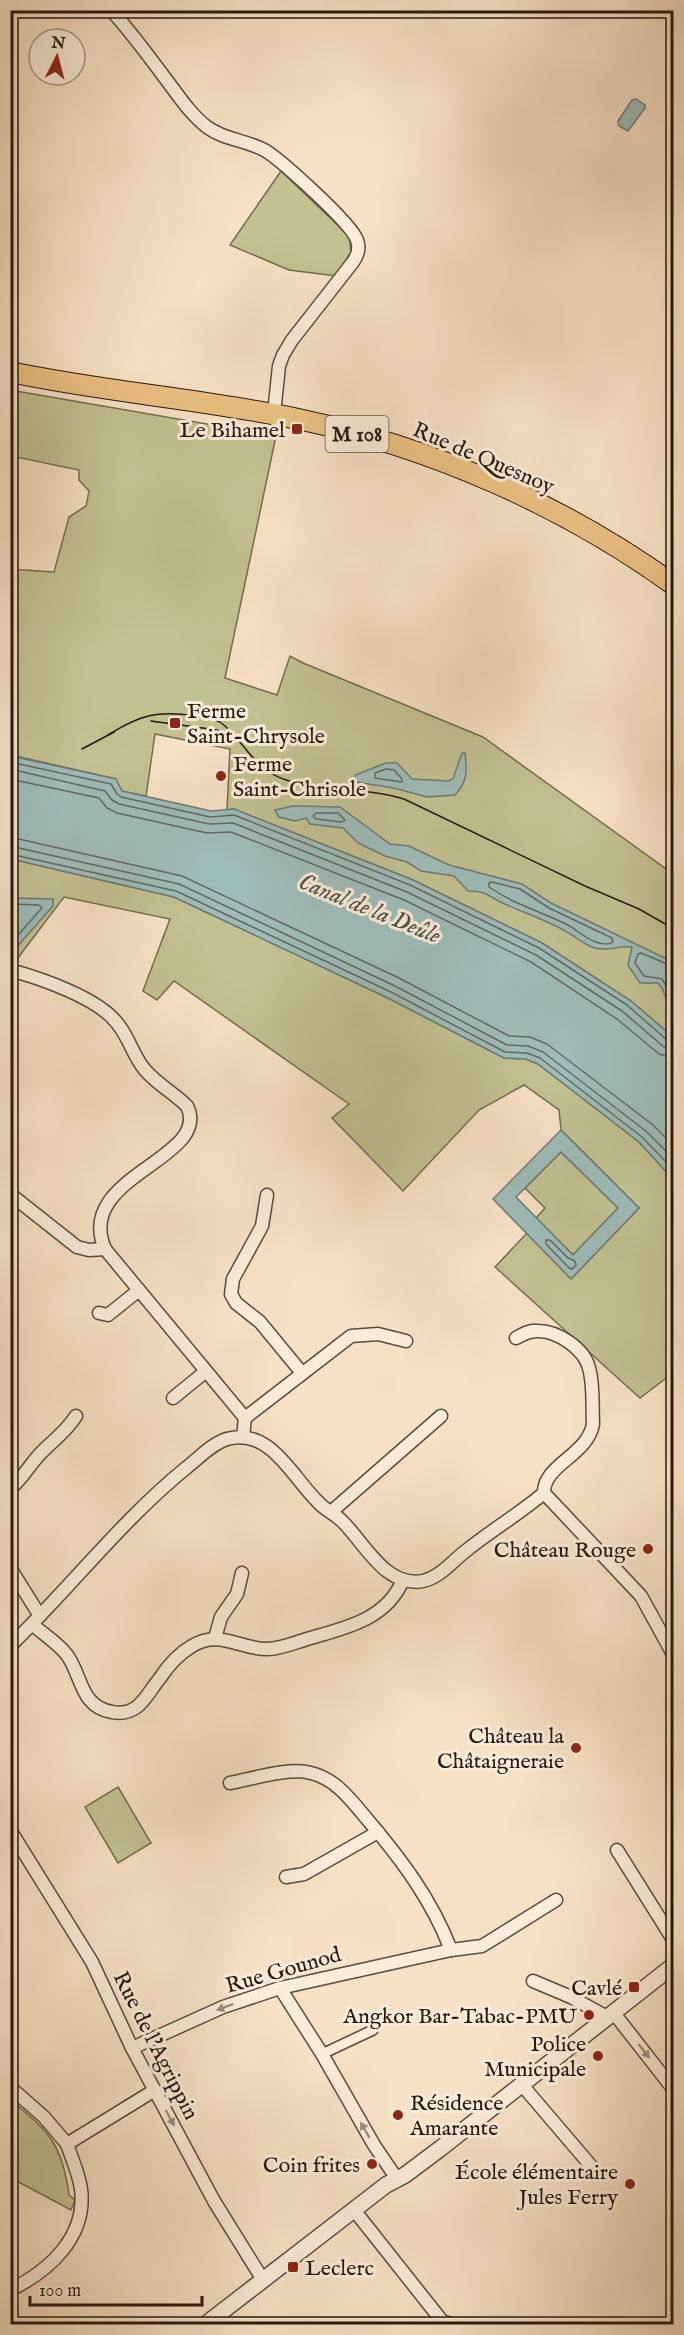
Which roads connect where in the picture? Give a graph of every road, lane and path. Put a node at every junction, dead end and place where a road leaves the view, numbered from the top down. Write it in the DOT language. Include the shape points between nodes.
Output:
graph roads {
  1 [pos="111,10"];
  2 [pos="10,372"];
  3 [pos="272,414"];
  4 [pos="674,585"];
  5 [pos="10,970"];
  6 [pos="10,1194"];
  7 [pos="267,1195"];
  8 [pos="105,1249"];
  9 [pos="139,1290"];
  10 [pos="99,1313"];
  11 [pos="405,1338"];
  12 [pos="516,1338"];
  13 [pos="205,1372"];
  14 [pos="302,1373"];
  15 [pos="173,1398"];
  16 [pos="76,1416"];
  17 [pos="441,1416"];
  18 [pos="244,1418"];
  19 [pos="243,1437"];
  20 [pos="10,1489"];
  21 [pos="544,1493"];
  22 [pos="332,1512"];
  23 [pos="10,1568"];
  24 [pos="242,1573"];
  25 [pos="403,1580"];
  26 [pos="36,1620"];
  27 [pos="215,1638"];
  28 [pos="10,1646"];
  29 [pos="674,1656"];
  30 [pos="230,1783"];
  31 [pos="10,1830"];
  32 [pos="378,1832"];
  33 [pos="617,1850"];
  34 [pos="286,1877"];
  35 [pos="555,1900"];
  36 [pos="674,1941"];
  37 [pos="451,1950"];
  38 [pos="674,1965"];
  39 [pos="533,1982"];
  40 [pos="280,1988"];
  41 [pos="610,2015"];
  42 [pos="373,2030"];
  43 [pos="132,2048"];
  44 [pos="322,2054"];
  45 [pos="522,2085"];
  46 [pos="10,2087"];
  47 [pos="155,2090"];
  48 [pos="674,2090"];
  49 [pos="67,2144"];
  50 [pos="592,2167"];
  51 [pos="397,2179"];
  52 [pos="354,2210"];
  53 [pos="262,2280"];
  54 [pos="10,2290"];
  55 [pos="206,2325"];
  56 [pos="451,2325"];
  1 -- 3 [label="street" via="207,127 279,160 356,238 358,250 353,262 283,355"];
  2 -- 3 [label="main road, Rue de Quesnoy / M 108"];
  3 -- 4 [label="main road, Rue de Quesnoy / M 108" via="385,442 491,481 592,533"];
  5 -- 8 [label="street" via="52,984 108,1014 117,1022 144,1069 190,1111 185,1137 119,1189 105,1206 100,1226"];
  6 -- 8 [label="street" via="77,1246"];
  7 -- 14 [label="street" via="262,1226 233,1279 231,1294"];
  8 -- 9 [label="street"];
  9 -- 10 [label="street" via="108,1315"];
  9 -- 13 [label="street"];
  11 -- 14 [label="street" via="351,1336"];
  12 -- 21 [label="street" via="538,1330 556,1335 579,1352 589,1368 592,1431 585,1443 546,1479"];
  13 -- 15 [label="street"];
  13 -- 18 [label="street"];
  14 -- 18 [label="street"];
  16 -- 20 [label="street"];
  17 -- 22 [label="street"];
  18 -- 19 [label="street"];
  19 -- 22 [label="street" via="268,1446 317,1502"];
  19 -- 26 [label="street" via="218,1443 164,1486"];
  21 -- 25 [label="street" via="436,1575 424,1581"];
  21 -- 29 [label="street" via="641,1596"];
  22 -- 25 [label="street" via="385,1570"];
  23 -- 26 [label="street"];
  24 -- 27 [label="street" via="237,1594 221,1617"];
  25 -- 27 [label="street" via="393,1599 381,1610 343,1629 266,1649"];
  26 -- 27 [label="street" via="64,1651 82,1691 113,1713 139,1706 184,1652 200,1641"];
  26 -- 28 [label="street"];
  30 -- 32 [label="street" via="287,1772 315,1774 341,1789"];
  31 -- 43 [label="street, Rue de l'Agrippin" via="92,1962"];
  32 -- 34 [label="street" via="304,1874"];
  32 -- 37 [label="street" via="427,1900"];
  33 -- 36 [label="street"];
  35 -- 37 [label="street, Rue Gounod" via="482,1946"];
  37 -- 40 [label="street, Rue Gounod"];
  38 -- 41 [label="street"];
  39 -- 41 [label="street"];
  40 -- 43 [label="street, Rue Gounod, one-way" via="223,2007"];
  40 -- 44 [label="street"];
  41 -- 45 [label="street"];
  41 -- 48 [label="street, one-way"];
  42 -- 44 [label="street"];
  43 -- 47 [label="street, Rue de l'Agrippin"];
  51 -- 44 [label="street, one-way"];
  45 -- 50 [label="street"];
  45 -- 51 [label="street"];
  46 -- 49 [label="street"];
  47 -- 49 [label="street"];
  47 -- 53 [label="street, Rue de l'Agrippin, one-way" via="224,2219"];
  49 -- 54 [label="street" via="81,2189 76,2231 40,2274"];
  51 -- 52 [label="street"];
  52 -- 53 [label="street"];
  52 -- 56 [label="street" via="442,2321"];
  53 -- 55 [label="street"];
}
